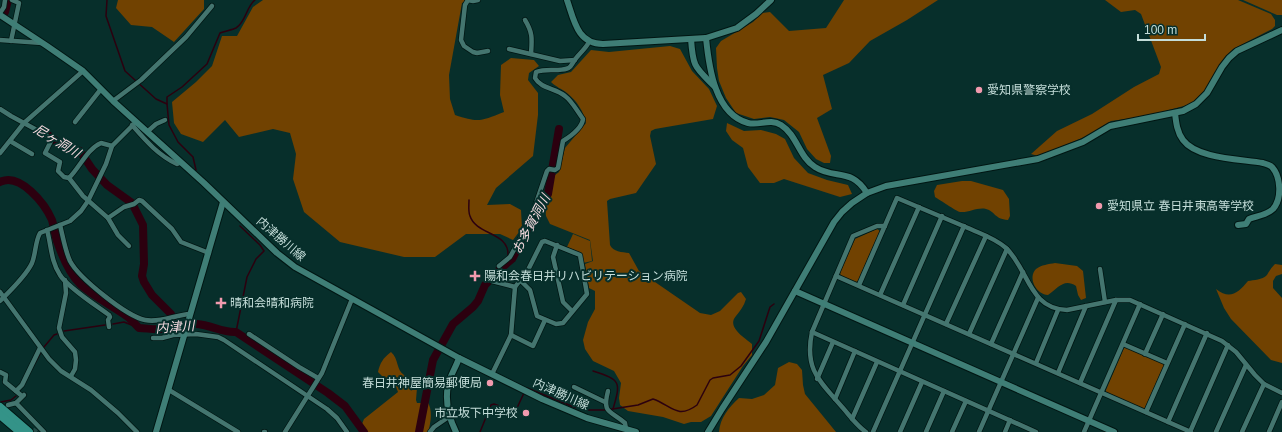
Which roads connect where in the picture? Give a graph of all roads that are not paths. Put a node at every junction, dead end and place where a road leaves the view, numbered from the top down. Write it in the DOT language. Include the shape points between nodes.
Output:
graph roads {
  1 [pos="5,0"];
  2 [pos="12,0"];
  3 [pos="468,0"];
  4 [pos="478,0"];
  5 [pos="567,0"];
  6 [pos="771,0"];
  7 [pos="212,6"];
  8 [pos="0,14"];
  9 [pos="525,20"];
  10 [pos="14,24"];
  11 [pos="1282,30"];
  12 [pos="706,38"];
  13 [pos="691,39"];
  14 [pos="0,40"];
  15 [pos="11,41"];
  16 [pos="589,42"];
  17 [pos="43,43"];
  18 [pos="509,49"];
  19 [pos="488,51"];
  20 [pos="531,54"];
  21 [pos="575,60"];
  22 [pos="83,71"];
  23 [pos="716,88"];
  24 [pos="101,89"];
  25 [pos="113,101"];
  26 [pos="0,109"];
  27 [pos="1175,113"];
  28 [pos="165,120"];
  29 [pos="75,122"];
  30 [pos="24,123"];
  31 [pos="134,124"];
  32 [pos="147,132"];
  33 [pos="10,141"];
  34 [pos="112,146"];
  35 [pos="0,153"];
  36 [pos="32,154"];
  37 [pos="181,162"];
  38 [pos="69,178"];
  39 [pos="867,193"];
  40 [pos="88,201"];
  41 [pos="224,202"];
  42 [pos="919,207"];
  43 [pos="942,216"];
  44 [pos="108,218"];
  45 [pos="60,225"];
  46 [pos="1238,225"];
  47 [pos="885,226"];
  48 [pos="964,226"];
  49 [pos="47,230"];
  50 [pos="986,236"];
  51 [pos="557,245"];
  52 [pos="129,246"];
  53 [pos="1007,249"];
  54 [pos="209,253"];
  55 [pos="499,266"];
  56 [pos="1100,269"];
  57 [pos="1023,272"];
  58 [pos="836,276"];
  59 [pos="489,277"];
  60 [pos="65,280"];
  61 [pos="521,281"];
  62 [pos="859,286"];
  63 [pos="516,288"];
  64 [pos="795,291"];
  65 [pos="0,292"];
  66 [pos="880,295"];
  67 [pos="4,297"];
  68 [pos="1038,298"];
  69 [pos="352,299"];
  70 [pos="1116,300"];
  71 [pos="0,301"];
  72 [pos="1105,302"];
  73 [pos="824,304"];
  74 [pos="1140,304"];
  75 [pos="903,305"];
  76 [pos="1086,306"];
  77 [pos="1058,310"];
  78 [pos="572,311"];
  79 [pos="190,314"];
  80 [pos="925,314"];
  81 [pos="1163,314"];
  82 [pos="546,320"];
  83 [pos="946,324"];
  84 [pos="1184,324"];
  85 [pos="109,327"];
  86 [pos="812,332"];
  87 [pos="1206,333"];
  88 [pos="185,334"];
  89 [pos="249,334"];
  90 [pos="969,334"];
  91 [pos="511,335"];
  92 [pos="153,338"];
  93 [pos="833,342"];
  94 [pos="912,343"];
  95 [pos="991,344"];
  96 [pos="1123,344"];
  97 [pos="1228,345"];
  98 [pos="40,348"];
  99 [pos="855,351"];
  100 [pos="1013,354"];
  101 [pos="1144,354"];
  102 [pos="459,358"];
  103 [pos="877,362"];
  104 [pos="1036,363"];
  105 [pos="1167,363"];
  106 [pos="1246,365"];
  107 [pos="899,371"];
  108 [pos="0,372"];
  109 [pos="1058,373"];
  110 [pos="492,374"];
  111 [pos="71,376"];
  112 [pos="318,378"];
  113 [pos="817,379"];
  114 [pos="922,382"];
  115 [pos="1000,382"];
  116 [pos="1080,383"];
  117 [pos="1264,384"];
  118 [pos="574,387"];
  119 [pos="169,390"];
  120 [pos="16,391"];
  121 [pos="608,391"];
  122 [pos="944,391"];
  123 [pos="1101,392"];
  124 [pos="1282,393"];
  125 [pos="307,396"];
  126 [pos="835,399"];
  127 [pos="966,401"];
  128 [pos="605,402"];
  129 [pos="1282,402"];
  130 [pos="16,403"];
  131 [pos="4,406"];
  132 [pos="988,411"];
  133 [pos="1146,412"];
  134 [pos="0,415"];
  135 [pos="450,416"];
  136 [pos="852,419"];
  137 [pos="1010,420"];
  138 [pos="1089,421"];
  139 [pos="1168,422"];
  140 [pos="35,429"];
  141 [pos="626,429"];
  142 [pos="1033,431"];
  143 [pos="20,432"];
  144 [pos="44,432"];
  145 [pos="137,432"];
  146 [pos="156,432"];
  147 [pos="238,432"];
  148 [pos="285,432"];
  149 [pos="348,432"];
  150 [pos="430,432"];
  151 [pos="456,432"];
  152 [pos="636,432"];
  153 [pos="708,432"];
  154 [pos="866,432"];
  155 [pos="873,432"];
  156 [pos="900,432"];
  157 [pos="926,432"];
  158 [pos="952,432"];
  159 [pos="979,432"];
  160 [pos="1005,432"];
  161 [pos="1084,432"];
  162 [pos="1114,432"];
  163 [pos="1190,432"];
  164 [pos="1216,432"];
  165 [pos="1242,432"];
  166 [pos="1269,432"];
  1 -- 8 [label="street"];
  2 -- 10 [label="street" via="19,3"];
  3 -- 4 [label="street"];
  3 -- 19 [label="street" via="461,40 464,46 473,52"];
  5 -- 16 [label="street" via="578,31"];
  6 -- 12 [label="street" via="737,28"];
  7 -- 25 [label="street" via="186,37 141,80"];
  8 -- 10 [label="street, 内津勝川線"];
  9 -- 20 [label="street" via="532,37"];
  10 -- 15 [label="street"];
  10 -- 17 [label="street, 内津勝川線"];
  11 -- 27 [label="street" via="1237,50 1222,67 1207,93 1196,104"];
  12 -- 13 [label="street"];
  12 -- 23 [label="street" via="709,67"];
  13 -- 16 [label="street" via="603,44"];
  13 -- 23 [label="street" via="693,60 698,70"];
  14 -- 15 [label="street"];
  15 -- 17 [label="street"];
  16 -- 21 [label="street"];
  17 -- 22 [label="street, 内津勝川線"];
  18 -- 20 [label="street"];
  20 -- 21 [label="street" via="560,61"];
  21 -- 55 [label="street" via="568,68 536,72 535,78 538,83 567,97 583,119 583,124 563,141 558,168 547,171 533,212 521,237 510,257"];
  22 -- 24 [label="street, 内津勝川線"];
  22 -- 30 [label="street"];
  23 -- 39 [label="street" via="724,107 736,119 750,124 780,124 788,130 805,159 815,168 846,175 861,184"];
  24 -- 25 [label="street, 内津勝川線"];
  24 -- 29 [label="street"];
  25 -- 31 [label="street, 内津勝川線"];
  26 -- 30 [label="street"];
  27 -- 39 [label="street" via="1121,122 1083,142 1038,159 886,186"];
  27 -- 46 [label="street" via="1182,139 1193,149 1207,155 1264,163 1271,166 1276,173 1279,195 1274,208 1267,214 1249,219 1246,224"];
  28 -- 32 [label="street"];
  30 -- 33 [label="street"];
  30 -- 38 [label="street" via="50,140 45,153 60,162 58,171"];
  31 -- 32 [label="street, 内津勝川線"];
  31 -- 34 [label="street"];
  31 -- 37 [label="street" via="152,148 177,164"];
  32 -- 37 [label="street, 内津勝川線"];
  33 -- 35 [label="street"];
  33 -- 36 [label="street"];
  34 -- 38 [label="street" via="101,143 92,148"];
  34 -- 40 [label="street"];
  37 -- 41 [label="street, 内津勝川線"];
  38 -- 40 [label="street"];
  39 -- 64 [label="street" via="834,222"];
  40 -- 44 [label="street"];
  40 -- 45 [label="street" via="76,217"];
  41 -- 54 [label="street"];
  41 -- 69 [label="street, 内津勝川線" via="287,262"];
  42 -- 43 [label="street"];
  42 -- 47 [label="street" via="898,198"];
  42 -- 66 [label="street"];
  43 -- 48 [label="street"];
  43 -- 75 [label="street"];
  44 -- 52 [label="street" via="118,235"];
  44 -- 54 [label="street" via="139,200 172,229 181,242"];
  45 -- 49 [label="street"];
  45 -- 79 [label="street" via="71,263 92,285 122,308 139,318 152,320"];
  47 -- 58 [label="street" via="878,226 853,236"];
  47 -- 62 [label="street"];
  48 -- 50 [label="street"];
  48 -- 80 [label="street"];
  49 -- 60 [label="street" via="54,260"];
  49 -- 67 [label="street" via="38,237 28,269"];
  50 -- 53 [label="street"];
  50 -- 83 [label="street"];
  51 -- 61 [label="street" via="542,242"];
  51 -- 78 [label="street" via="553,257 556,272 563,302"];
  51 -- 78 [label="street" via="580,255 587,294"];
  53 -- 57 [label="street"];
  53 -- 90 [label="street"];
  54 -- 79 [label="street"];
  56 -- 72 [label="street"];
  57 -- 68 [label="street"];
  57 -- 95 [label="street"];
  58 -- 62 [label="street"];
  58 -- 73 [label="street"];
  59 -- 63 [label="street" via="492,281"];
  60 -- 85 [label="street" via="109,315"];
  60 -- 111 [label="street" via="66,292 58,328 75,352 75,369"];
  61 -- 63 [label="street"];
  61 -- 82 [label="street" via="530,290 537,316"];
  62 -- 66 [label="street"];
  63 -- 91 [label="street"];
  64 -- 73 [label="street"];
  64 -- 153 [label="street" via="766,342"];
  65 -- 67 [label="street"];
  66 -- 75 [label="street"];
  67 -- 71 [label="street"];
  67 -- 98 [label="street"];
  68 -- 77 [label="street" via="1044,304"];
  68 -- 100 [label="street"];
  69 -- 102 [label="street, 内津勝川線"];
  69 -- 112 [label="street"];
  70 -- 72 [label="street"];
  70 -- 74 [label="street" via="1130,300"];
  70 -- 116 [label="street"];
  72 -- 76 [label="street"];
  73 -- 86 [label="street"];
  73 -- 94 [label="street"];
  74 -- 81 [label="street"];
  74 -- 96 [label="street"];
  75 -- 80 [label="street"];
  76 -- 77 [label="street"];
  76 -- 109 [label="street"];
  77 -- 104 [label="street"];
  78 -- 82 [label="street" via="563,323 556,324"];
  79 -- 88 [label="street"];
  80 -- 83 [label="street"];
  80 -- 94 [label="street"];
  81 -- 84 [label="street"];
  81 -- 101 [label="street"];
  82 -- 91 [label="street" via="533,346"];
  83 -- 90 [label="street"];
  84 -- 87 [label="street"];
  84 -- 105 [label="street"];
  86 -- 93 [label="street"];
  86 -- 113 [label="street" via="809,346 810,361"];
  87 -- 97 [label="street"];
  87 -- 139 [label="street"];
  88 -- 92 [label="street"];
  88 -- 119 [label="street"];
  88 -- 125 [label="street" via="218,337 224,340"];
  89 -- 112 [label="street"];
  90 -- 95 [label="street"];
  91 -- 110 [label="street"];
  93 -- 99 [label="street"];
  93 -- 113 [label="street"];
  94 -- 107 [label="street"];
  94 -- 115 [label="street"];
  95 -- 100 [label="street"];
  96 -- 101 [label="street"];
  96 -- 123 [label="street"];
  97 -- 106 [label="street"];
  97 -- 163 [label="street"];
  98 -- 111 [label="street" via="48,359"];
  98 -- 120 [label="street" via="22,385"];
  99 -- 103 [label="street"];
  99 -- 126 [label="street"];
  100 -- 104 [label="street"];
  100 -- 115 [label="street"];
  101 -- 105 [label="street"];
  102 -- 110 [label="street, 内津勝川線"];
  102 -- 135 [label="street" via="448,384"];
  103 -- 107 [label="street"];
  103 -- 136 [label="street"];
  104 -- 109 [label="street"];
  105 -- 133 [label="street"];
  106 -- 117 [label="street"];
  106 -- 164 [label="street"];
  107 -- 114 [label="street"];
  107 -- 155 [label="street"];
  108 -- 120 [label="street" via="6,375 5,382"];
  109 -- 116 [label="street"];
  110 -- 141 [label="street, 内津勝川線" via="568,411"];
  111 -- 145 [label="street" via="117,412"];
  112 -- 125 [label="street"];
  113 -- 126 [label="street"];
  114 -- 122 [label="street"];
  114 -- 156 [label="street"];
  115 -- 132 [label="street"];
  115 -- 138 [label="street"];
  116 -- 123 [label="street"];
  117 -- 124 [label="street"];
  117 -- 165 [label="street"];
  118 -- 128 [label="street"];
  119 -- 146 [label="street"];
  119 -- 147 [label="street"];
  120 -- 130 [label="street" via="23,396"];
  121 -- 128 [label="street"];
  122 -- 127 [label="street"];
  122 -- 157 [label="street"];
  123 -- 133 [label="street"];
  123 -- 138 [label="street"];
  125 -- 148 [label="street"];
  125 -- 149 [label="street" via="327,409"];
  126 -- 136 [label="street"];
  127 -- 132 [label="street"];
  127 -- 158 [label="street"];
  128 -- 141 [label="street" via="610,413 625,423"];
  129 -- 166 [label="street"];
  130 -- 131 [label="street"];
  130 -- 140 [label="street"];
  131 -- 140 [label="highway"];
  132 -- 137 [label="street"];
  132 -- 159 [label="street"];
  133 -- 139 [label="street"];
  134 -- 143 [label="highway"];
  135 -- 150 [label="street"];
  135 -- 151 [label="street"];
  136 -- 154 [label="street"];
  137 -- 142 [label="street"];
  137 -- 160 [label="street"];
  138 -- 161 [label="street"];
  138 -- 162 [label="street"];
  139 -- 163 [label="street"];
  140 -- 144 [label="street"];
  141 -- 152 [label="street, 内津勝川線"];
}
